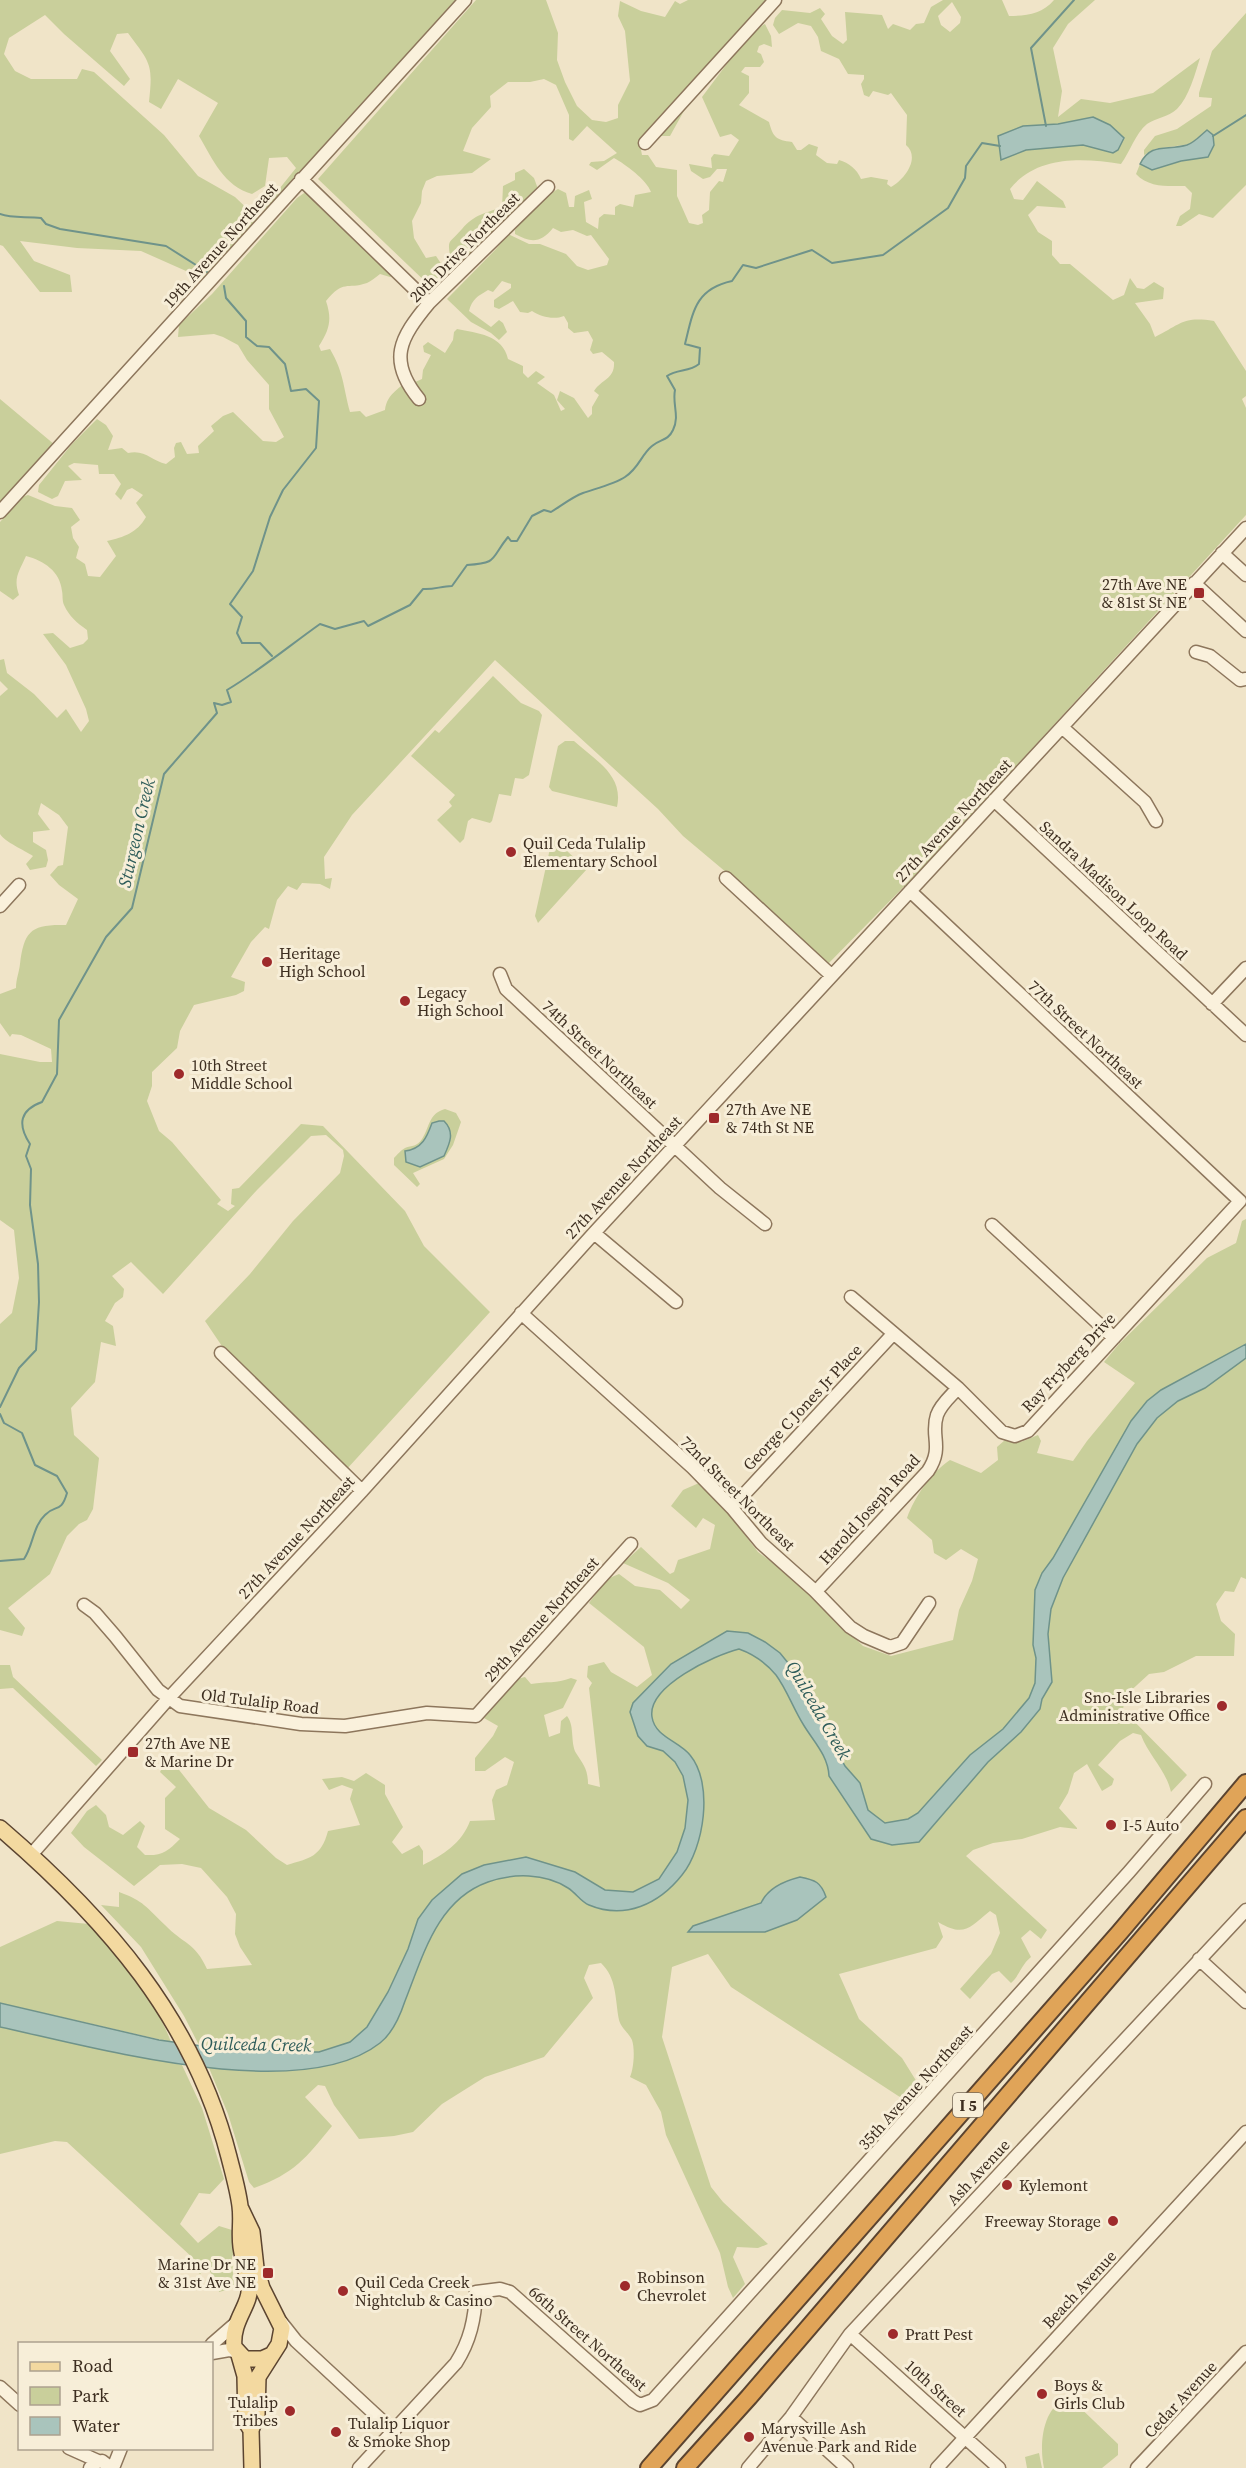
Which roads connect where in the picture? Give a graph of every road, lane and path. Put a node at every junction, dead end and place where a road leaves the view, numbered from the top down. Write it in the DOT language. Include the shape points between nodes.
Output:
graph roads {
  1 [pos="465,0"];
  2 [pos="775,0"];
  3 [pos="645,143"];
  4 [pos="301,179"];
  5 [pos="548,187"];
  6 [pos="429,303"];
  7 [pos="419,399"];
  8 [pos="0,512"];
  9 [pos="1246,528"];
  10 [pos="1222,553"];
  11 [pos="1246,575"];
  12 [pos="1194,583"];
  13 [pos="1246,631"];
  14 [pos="1196,652"];
  15 [pos="1246,679"];
  16 [pos="1063,728"];
  17 [pos="994,800"];
  18 [pos="1156,821"];
  19 [pos="726,878"];
  20 [pos="19,885"];
  21 [pos="909,891"];
  22 [pos="0,906"];
  23 [pos="1246,968"];
  24 [pos="500,974"];
  25 [pos="831,975"];
  26 [pos="1212,1004"];
  27 [pos="1246,1035"];
  28 [pos="675,1145"];
  29 [pos="1243,1201"];
  30 [pos="765,1224"];
  31 [pos="992,1225"];
  32 [pos="594,1233"];
  33 [pos="851,1297"];
  34 [pos="675,1302"];
  35 [pos="521,1313"];
  36 [pos="893,1334"];
  37 [pos="1114,1338"];
  38 [pos="221,1353"];
  39 [pos="958,1388"];
  40 [pos="362,1491"];
  41 [pos="736,1503"];
  42 [pos="631,1544"];
  43 [pos="821,1586"];
  44 [pos="929,1603"];
  45 [pos="84,1605"];
  46 [pos="168,1699"];
  47 [pos="476,1716"];
  48 [pos="1246,1782"];
  49 [pos="1204,1784"];
  50 [pos="1246,1818"];
  51 [pos="0,1828"];
  52 [pos="31,1855"];
  53 [pos="1246,1910"];
  54 [pos="1199,1959"];
  55 [pos="1246,2002"];
  56 [pos="1246,2132"];
  57 [pos="240,2207"];
  58 [pos="278,2316"];
  59 [pos="239,2317"];
  60 [pos="850,2334"];
  61 [pos="213,2343"];
  62 [pos="306,2351"];
  63 [pos="273,2352"];
  64 [pos="1246,2352"];
  65 [pos="213,2353"];
  66 [pos="238,2354"];
  67 [pos="0,2387"];
  68 [pos="749,2397"];
  69 [pos="18,2403"];
  70 [pos="643,2404"];
  71 [pos="791,2417"];
  72 [pos="687,2426"];
  73 [pos="251,2430"];
  74 [pos="392,2430"];
  75 [pos="966,2436"];
  76 [pos="72,2450"];
  77 [pos="112,2450"];
  78 [pos="119,2450"];
  79 [pos="100,2466"];
  80 [pos="252,2468"];
  81 [pos="359,2468"];
  82 [pos="644,2468"];
  83 [pos="649,2468"];
  84 [pos="685,2468"];
  85 [pos="696,2468"];
  86 [pos="748,2468"];
  87 [pos="847,2468"];
  88 [pos="937,2468"];
  89 [pos="999,2468"];
  90 [pos="1137,2468"];
  1 -- 4 [label="street, 19th Avenue Northeast"];
  2 -- 3 [label="street"];
  4 -- 6 [label="street"];
  4 -- 8 [label="street, 19th Avenue Northeast"];
  5 -- 6 [label="street, 20th Drive Northeast"];
  6 -- 7 [label="street, 20th Drive Northeast" via="412,323 399,348 405,378"];
  9 -- 10 [label="street, 27th Avenue Northeast"];
  10 -- 11 [label="street"];
  10 -- 12 [label="street, 27th Avenue Northeast"];
  12 -- 13 [label="street"];
  12 -- 16 [label="street, 27th Avenue Northeast"];
  14 -- 15 [label="street" via="1210,656 1240,680"];
  16 -- 17 [label="street, 27th Avenue Northeast"];
  16 -- 18 [label="street" via="1145,802"];
  17 -- 21 [label="street, 27th Avenue Northeast"];
  17 -- 26 [label="street, Sandra Madison Loop Road"];
  19 -- 25 [label="street"];
  20 -- 22 [label="street"];
  21 -- 25 [label="street, 27th Avenue Northeast"];
  21 -- 29 [label="street, 77th Street Northeast"];
  23 -- 26 [label="street"];
  24 -- 28 [label="street, 74th Street Northeast" via="503,992"];
  25 -- 28 [label="street, 27th Avenue Northeast"];
  26 -- 27 [label="street, Sandra Madison Loop Road"];
  28 -- 30 [label="street, 74th Street Northeast"];
  28 -- 32 [label="street, 27th Avenue Northeast"];
  29 -- 37 [label="street, Ray Fryberg Drive"];
  31 -- 37 [label="street"];
  32 -- 34 [label="street"];
  32 -- 35 [label="street, 27th Avenue Northeast"];
  33 -- 36 [label="street, Ray Fryberg Drive"];
  35 -- 40 [label="street, 27th Avenue Northeast"];
  35 -- 44 [label="street, 72nd Street Northeast" via="693,1468 760,1543 850,1627 890,1647 902,1643"];
  36 -- 39 [label="street, Ray Fryberg Drive"];
  36 -- 41 [label="street, George C Jones Jr Place"];
  37 -- 39 [label="street, Ray Fryberg Drive" via="1028,1431 1015,1436 1002,1432"];
  38 -- 40 [label="street"];
  39 -- 43 [label="street, Harold Joseph Road" via="938,1413 936,1454 928,1471"];
  40 -- 46 [label="street, 27th Avenue Northeast"];
  42 -- 47 [label="street, 29th Avenue Northeast"];
  45 -- 46 [label="street, Old Tulalip Road"];
  46 -- 47 [label="street, Old Tulalip Road" via="188,1708 301,1724 345,1726 427,1713"];
  46 -- 52 [label="street, 27th Avenue Northeast"];
  48 -- 72 [label="highway, I 5"];
  49 -- 70 [label="street, 35th Avenue Northeast" via="678,2374 653,2400"];
  50 -- 68 [label="highway, I 5"];
  51 -- 52 [label="main road"];
  52 -- 57 [label="main road" via="88,1910 170,2016 189,2050 220,2127"];
  53 -- 54 [label="street, Ash Avenue"];
  54 -- 55 [label="street"];
  54 -- 60 [label="street, Ash Avenue"];
  56 -- 75 [label="street, Beach Avenue"];
  57 -- 58 [label="main road" via="252,2232 262,2288"];
  57 -- 59 [label="main road" via="240,2244 250,2290"];
  58 -- 59 [label="main road" via="259,2304 249,2306"];
  58 -- 62 [label="street"];
  58 -- 63 [label="main road" via="282,2334"];
  59 -- 61 [label="street"];
  59 -- 66 [label="main road" via="233,2339"];
  60 -- 71 [label="street, Ash Avenue"];
  60 -- 75 [label="street, 10th Street"];
  62 -- 63 [label="street" via="293,2348"];
  62 -- 74 [label="street"];
  63 -- 66 [label="main road" via="252,2360"];
  63 -- 73 [label="main road" via="258,2377 257,2414"];
  64 -- 90 [label="street, Cedar Avenue"];
  65 -- 66 [label="street" via="229,2350"];
  66 -- 73 [label="main road" via="245,2376 246,2422"];
  67 -- 69 [label="street"];
  68 -- 84 [label="highway, I 5"];
  68 -- 85 [label="highway"];
  70 -- 74 [label="street, 66th Street Northeast" via="633,2401 510,2292 500,2289 476,2292 473,2325 456,2363"];
  71 -- 86 [label="street, Ash Avenue"];
  71 -- 87 [label="street"];
  72 -- 82 [label="highway"];
  72 -- 83 [label="highway, I 5"];
  73 -- 80 [label="main road"];
  74 -- 81 [label="street"];
  75 -- 88 [label="street, Beach Avenue"];
  75 -- 89 [label="street, 10th Street"];
  76 -- 79 [label="street"];
  77 -- 79 [label="street"];
  78 -- 79 [label="street"];
}
